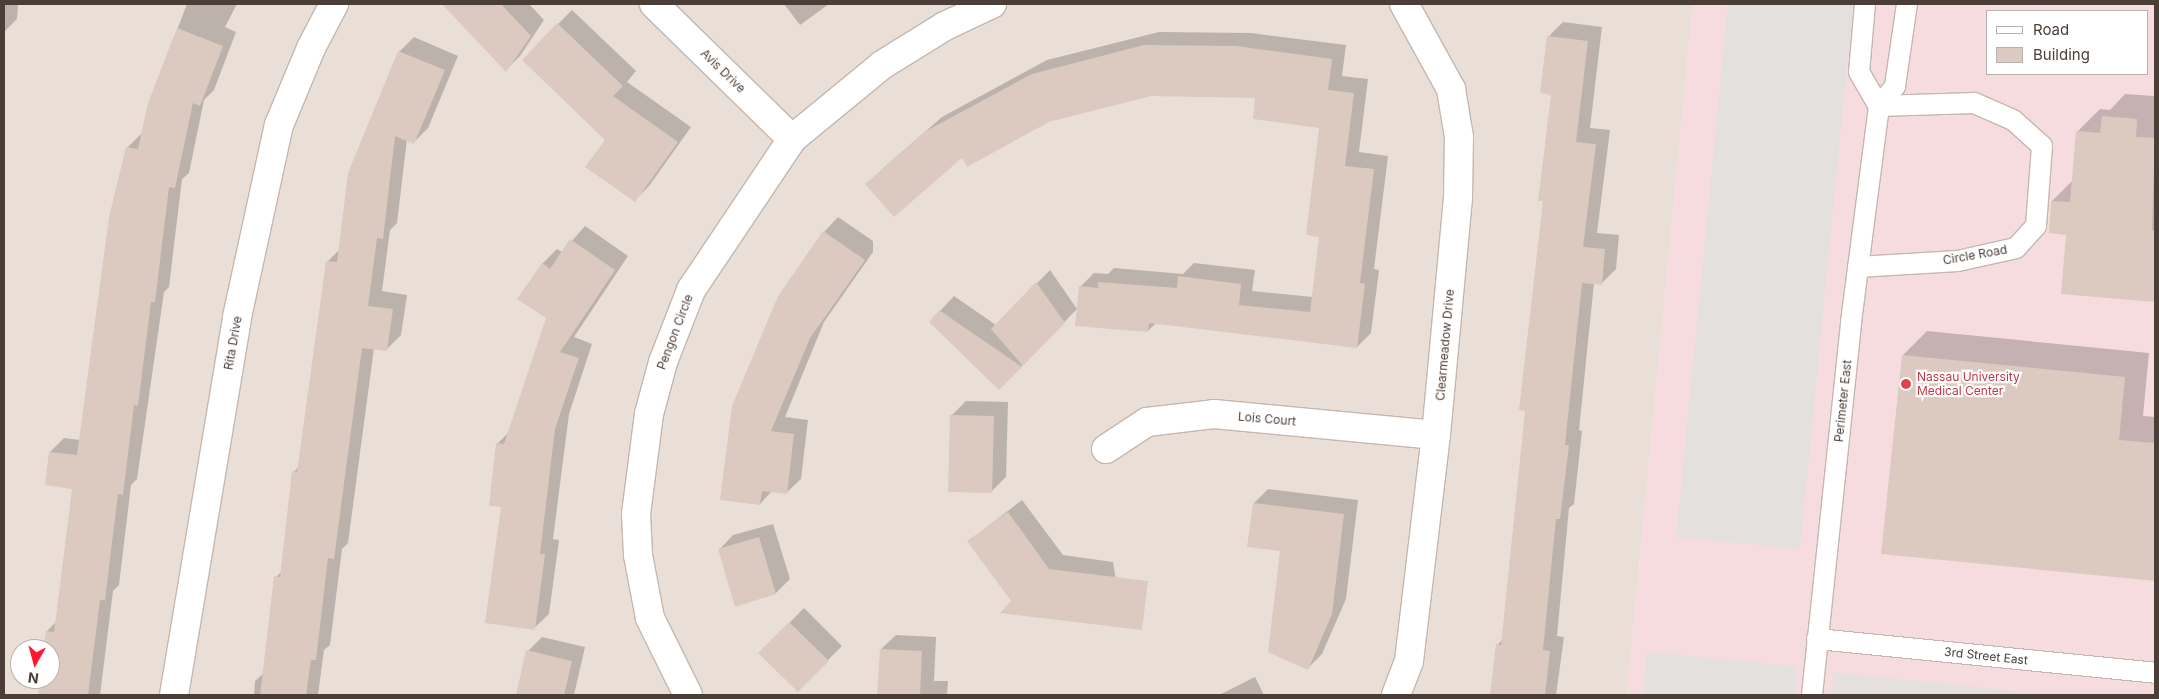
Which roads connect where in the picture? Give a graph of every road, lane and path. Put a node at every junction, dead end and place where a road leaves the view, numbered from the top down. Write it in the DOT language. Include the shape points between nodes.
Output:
graph roads {
  1 [pos="334,4"];
  2 [pos="654,4"];
  3 [pos="992,4"];
  4 [pos="1404,4"];
  5 [pos="1865,4"];
  6 [pos="1907,4"];
  7 [pos="1879,106"];
  8 [pos="792,139"];
  9 [pos="1858,266"];
  10 [pos="1436,435"];
  11 [pos="1106,449"];
  12 [pos="1817,639"];
  13 [pos="2155,673"];
  14 [pos="174,695"];
  15 [pos="688,695"];
  16 [pos="1396,695"];
  17 [pos="1812,695"];
  1 -- 14 [label="street, Rita Drive" via="278,125 237,317"];
  2 -- 8 [label="street, Avis Drive"];
  3 -- 8 [label="street, Pengon Circle" via="945,26 882,65"];
  4 -- 10 [label="street, Clearmeadow Drive" via="1452,89 1459,137 1458,198"];
  5 -- 7 [label="lane" via="1859,72"];
  6 -- 7 [label="lane" via="1895,86"];
  7 -- 9 [label="lane, Perimeter East"];
  7 -- 9 [label="lane, Circle Road" via="1974,103 2013,120 2042,146 2036,226 2016,248 1958,261"];
  8 -- 15 [label="street, Pengon Circle" via="691,290 662,362 649,414 636,514 638,555 650,618"];
  9 -- 12 [label="lane, Perimeter East"];
  10 -- 11 [label="street, Lois Court" via="1214,414 1147,422"];
  10 -- 16 [label="street, Clearmeadow Drive" via="1409,661"];
  12 -- 13 [label="lane, 3rd Street East"];
  12 -- 17 [label="lane, Perimeter East"];
}
